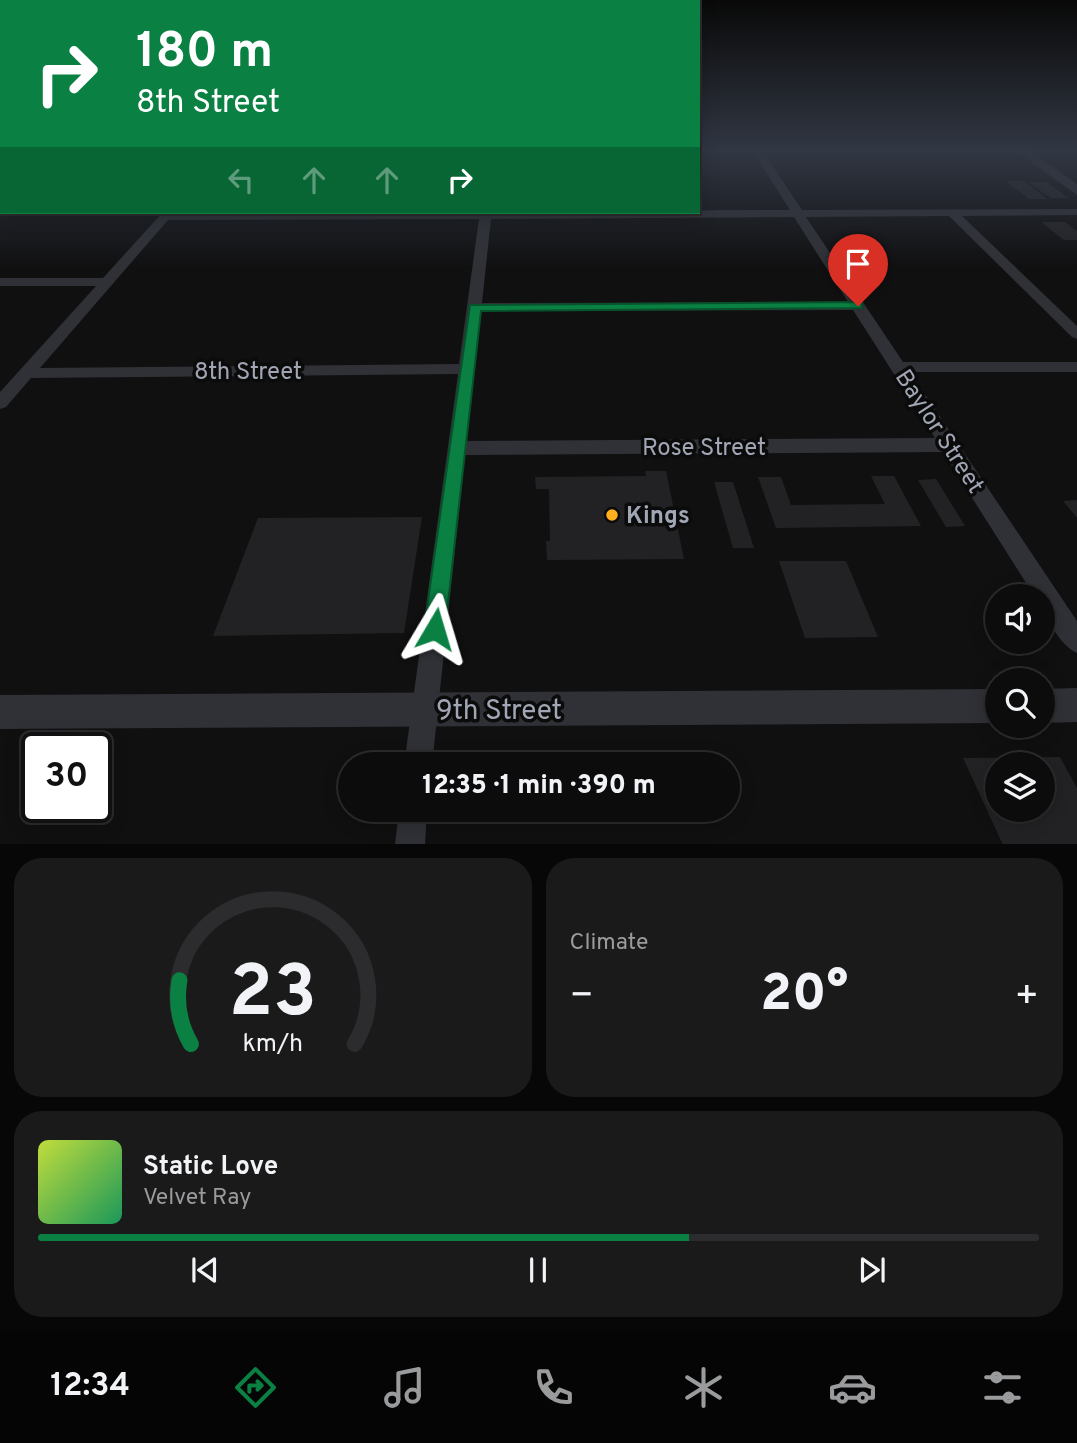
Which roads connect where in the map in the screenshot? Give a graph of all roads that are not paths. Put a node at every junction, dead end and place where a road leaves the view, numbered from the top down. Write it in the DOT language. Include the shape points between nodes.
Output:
graph roads {
  1 [pos="781,188"];
  2 [pos="951,212"];
  3 [pos="1077,212"];
  4 [pos="167,214"];
  5 [pos="486,214"];
  6 [pos="798,214"];
  7 [pos="0,282"];
  8 [pos="108,282"];
  9 [pos="858,306"];
  10 [pos="475,307"];
  11 [pos="1077,334"];
  12 [pos="898,367"];
  13 [pos="1077,367"];
  14 [pos="468,369"];
  15 [pos="27,373"];
  16 [pos="0,403"];
  17 [pos="949,445"];
  18 [pos="459,448"];
  19 [pos="1077,642"];
  20 [pos="1077,705"];
  21 [pos="985,706"];
  22 [pos="1055,706"];
  23 [pos="424,709"];
  24 [pos="0,712"];
  25 [pos="419,752"];
  26 [pos="412,822"];
  27 [pos="410,844"];
  1 -- 6 [label="street, Baylor Street"];
  2 -- 3 [label="street"];
  2 -- 6 [label="street"];
  2 -- 11 [label="street"];
  4 -- 5 [label="street"];
  4 -- 8 [label="street"];
  5 -- 6 [label="street"];
  5 -- 10 [label="street"];
  6 -- 9 [label="street, Baylor Street"];
  7 -- 8 [label="street"];
  8 -- 15 [label="street"];
  9 -- 10 [label="street"];
  9 -- 12 [label="street, Baylor Street"];
  10 -- 14 [label="street"];
  12 -- 13 [label="street"];
  12 -- 17 [label="street, Baylor Street"];
  14 -- 15 [label="street, 8th Street"];
  14 -- 18 [label="street"];
  15 -- 16 [label="street"];
  17 -- 18 [label="street, Rose Street"];
  17 -- 19 [label="street, Baylor Street"];
  18 -- 23 [label="street"];
  20 -- 22 [label="street"];
  21 -- 23 [label="street, 9th Street"];
  23 -- 24 [label="street, 9th Street"];
  23 -- 25 [label="street"];
  26 -- 27 [label="street"];
}
